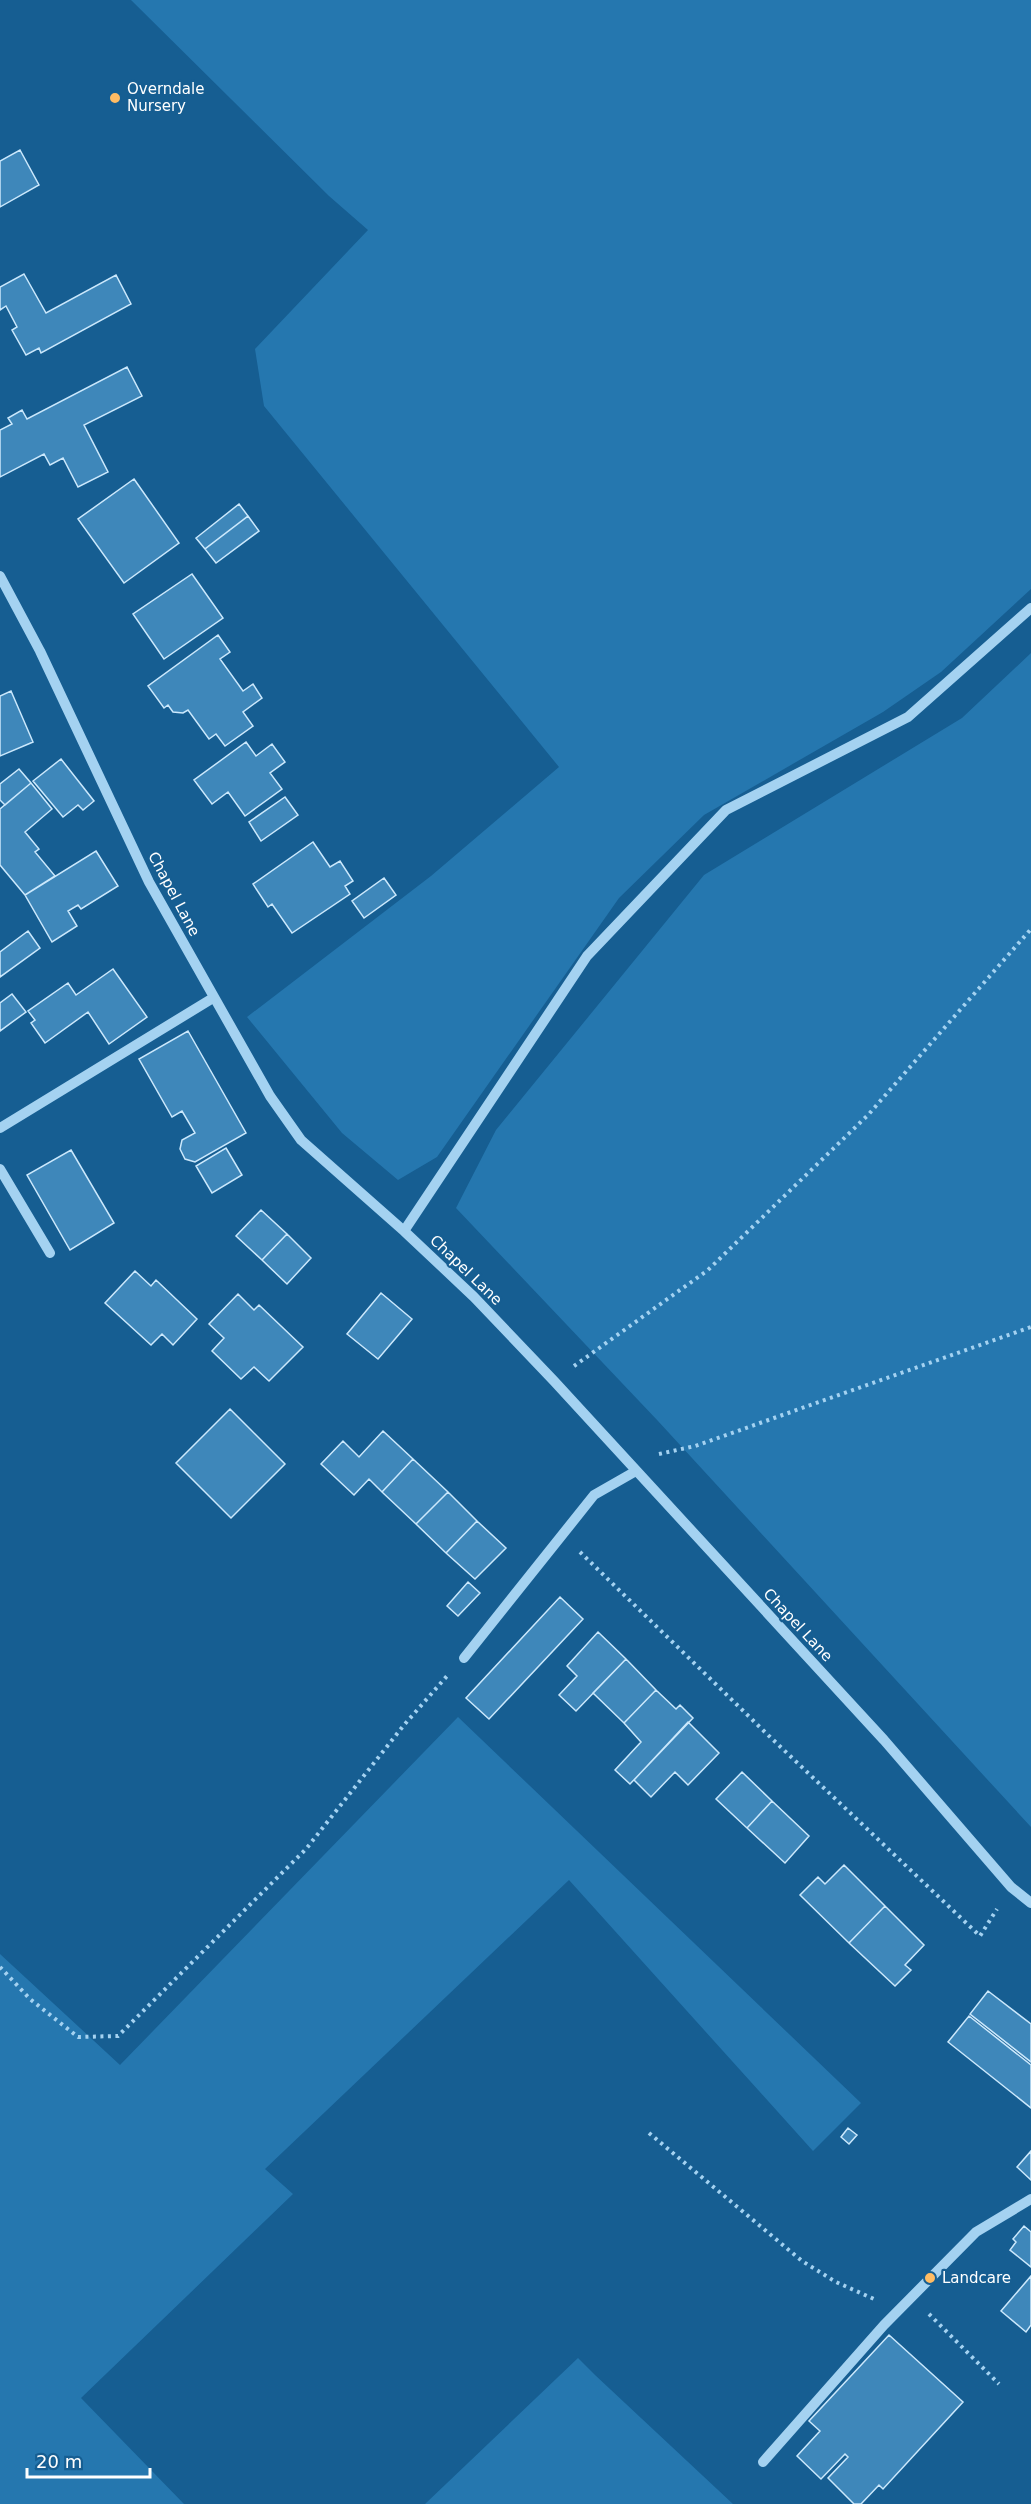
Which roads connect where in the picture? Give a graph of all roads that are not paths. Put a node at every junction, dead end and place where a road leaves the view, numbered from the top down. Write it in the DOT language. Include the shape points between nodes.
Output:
graph roads {
  1 [pos="0,576"];
  2 [pos="1031,608"];
  3 [pos="213,998"];
  4 [pos="0,1128"];
  5 [pos="0,1169"];
  6 [pos="404,1231"];
  7 [pos="50,1253"];
  8 [pos="636,1472"];
  9 [pos="464,1658"];
  10 [pos="1031,1903"];
  11 [pos="1031,2199"];
  12 [pos="763,2462"];
  1 -- 3 [label="street, Chapel Lane" via="40,651 149,882"];
  2 -- 6 [label="street" via="908,717 726,810 587,956"];
  3 -- 4 [label="street"];
  3 -- 6 [label="street, Chapel Lane" via="270,1096 301,1140"];
  5 -- 7 [label="street"];
  6 -- 8 [label="street, Chapel Lane" via="474,1297"];
  8 -- 9 [label="street" via="594,1495"];
  8 -- 10 [label="street, Chapel Lane" via="884,1740 1011,1887"];
  11 -- 12 [label="street" via="975,2232 899,2309"];
}
